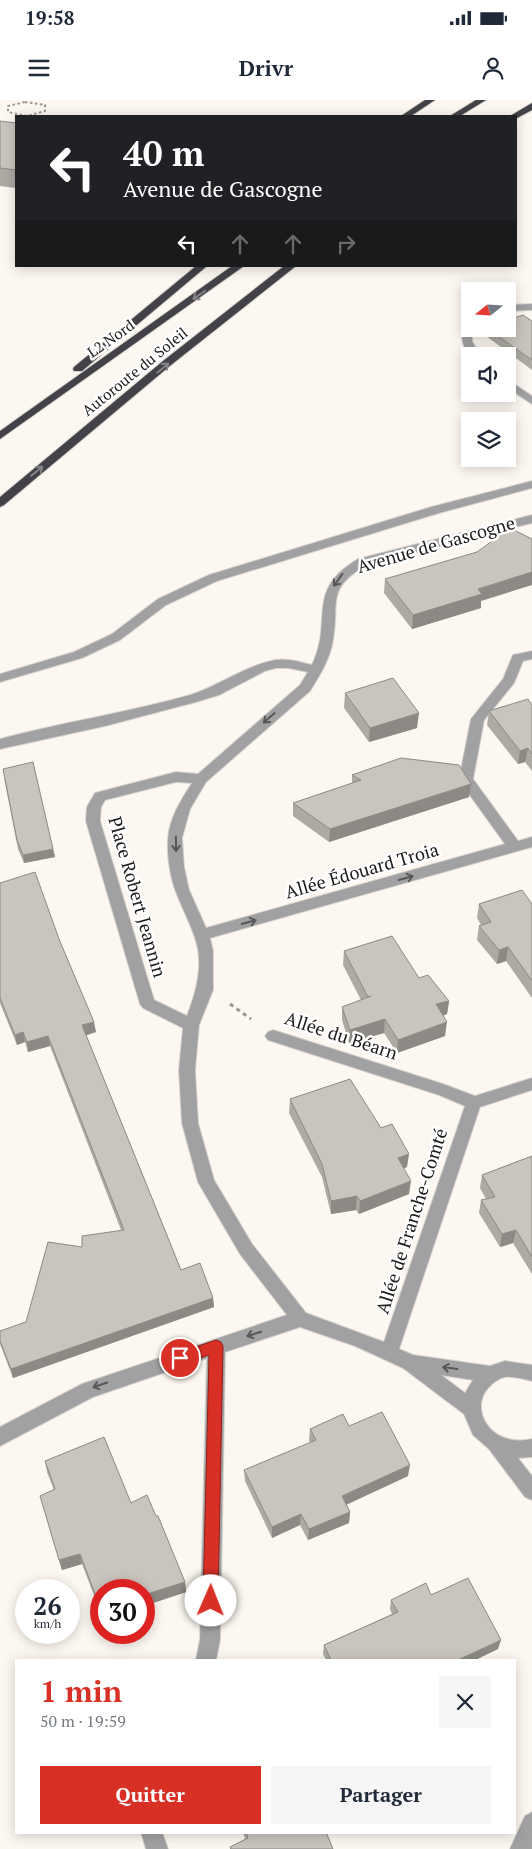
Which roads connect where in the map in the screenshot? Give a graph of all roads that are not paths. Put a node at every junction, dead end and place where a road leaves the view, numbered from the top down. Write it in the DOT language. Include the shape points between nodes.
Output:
graph roads {
  1 [pos="431,100"];
  2 [pos="482,100"];
  3 [pos="532,106"];
  4 [pos="407,115"];
  5 [pos="456,115"];
  6 [pos="516,115"];
  7 [pos="201,267"];
  8 [pos="238,267"];
  9 [pos="290,267"];
  10 [pos="532,307"];
  11 [pos="516,308"];
  12 [pos="516,388"];
  13 [pos="532,401"];
  14 [pos="0,436"];
  15 [pos="532,484"];
  16 [pos="0,502"];
  17 [pos="532,519"];
  18 [pos="532,655"];
  19 [pos="317,670"];
  20 [pos="0,678"];
  21 [pos="0,744"];
  22 [pos="201,779"];
  23 [pos="532,842"];
  24 [pos="515,847"];
  25 [pos="202,935"];
  26 [pos="191,1025"];
  27 [pos="273,1036"];
  28 [pos="532,1084"];
  29 [pos="474,1103"];
  30 [pos="300,1319"];
  31 [pos="216,1346"];
  32 [pos="389,1352"];
  33 [pos="409,1362"];
  34 [pos="532,1373"];
  35 [pos="491,1374"];
  36 [pos="472,1409"];
  37 [pos="0,1437"];
  38 [pos="497,1446"];
  39 [pos="532,1448"];
  40 [pos="532,1491"];
  41 [pos="206,1659"];
  42 [pos="532,1822"];
  43 [pos="152,1834"];
  44 [pos="157,1849"];
  45 [pos="521,1849"];
  1 -- 4 [label="highway"];
  2 -- 5 [label="highway"];
  3 -- 6 [label="highway"];
  7 -- 14 [label="highway"];
  8 -- 14 [label="highway, L2 Nord, one-way"];
  16 -- 9 [label="highway, Autoroute du Soleil, one-way"];
  10 -- 11 [label="street"];
  12 -- 13 [label="street"];
  15 -- 20 [label="street" via="213,578 162,602 116,637 78,655"];
  17 -- 19 [label="street, Avenue de Gascogne, one-way" via="362,562 343,573 332,591 328,606 328,633"];
  18 -- 24 [label="street" via="518,658 509,680 478,719 466,780"];
  19 -- 21 [label="street" via="276,664 191,699"];
  19 -- 22 [label="street, Avenue de Gascogne, one-way" via="304,688"];
  22 -- 25 [label="street, Avenue de Gascogne, one-way" via="183,809 175,838 182,890"];
  22 -- 26 [label="street, Place Robert Jeannin" via="176,777 100,796 94,807 93,821 148,1004"];
  23 -- 24 [label="street, Allée Édouard Troia"];
  25 -- 24 [label="street, Allée Édouard Troia, one-way"];
  25 -- 26 [label="street, Avenue de Gascogne" via="206,951 205,990"];
  26 -- 30 [label="street, Avenue de Gascogne" via="186,1070 190,1123 206,1182 246,1249"];
  27 -- 29 [label="street, Allée du Béarn" via="443,1090"];
  28 -- 29 [label="street"];
  29 -- 32 [label="street, Allée de Franche-Comté"];
  30 -- 31 [label="street, one-way"];
  30 -- 32 [label="street"];
  31 -- 37 [label="street, one-way" via="88,1390"];
  31 -- 41 [label="street" via="210,1640"];
  32 -- 33 [label="street"];
  35 -- 33 [label="street, one-way"];
  33 -- 36 [label="street"];
  34 -- 35 [label="street" via="512,1368"];
  35 -- 36 [label="street" via="476,1389"];
  36 -- 38 [label="street" via="480,1430"];
  38 -- 39 [label="street" via="521,1451"];
  38 -- 40 [label="street"];
  42 -- 45 [label="street"];
  43 -- 44 [label="street"];
}
